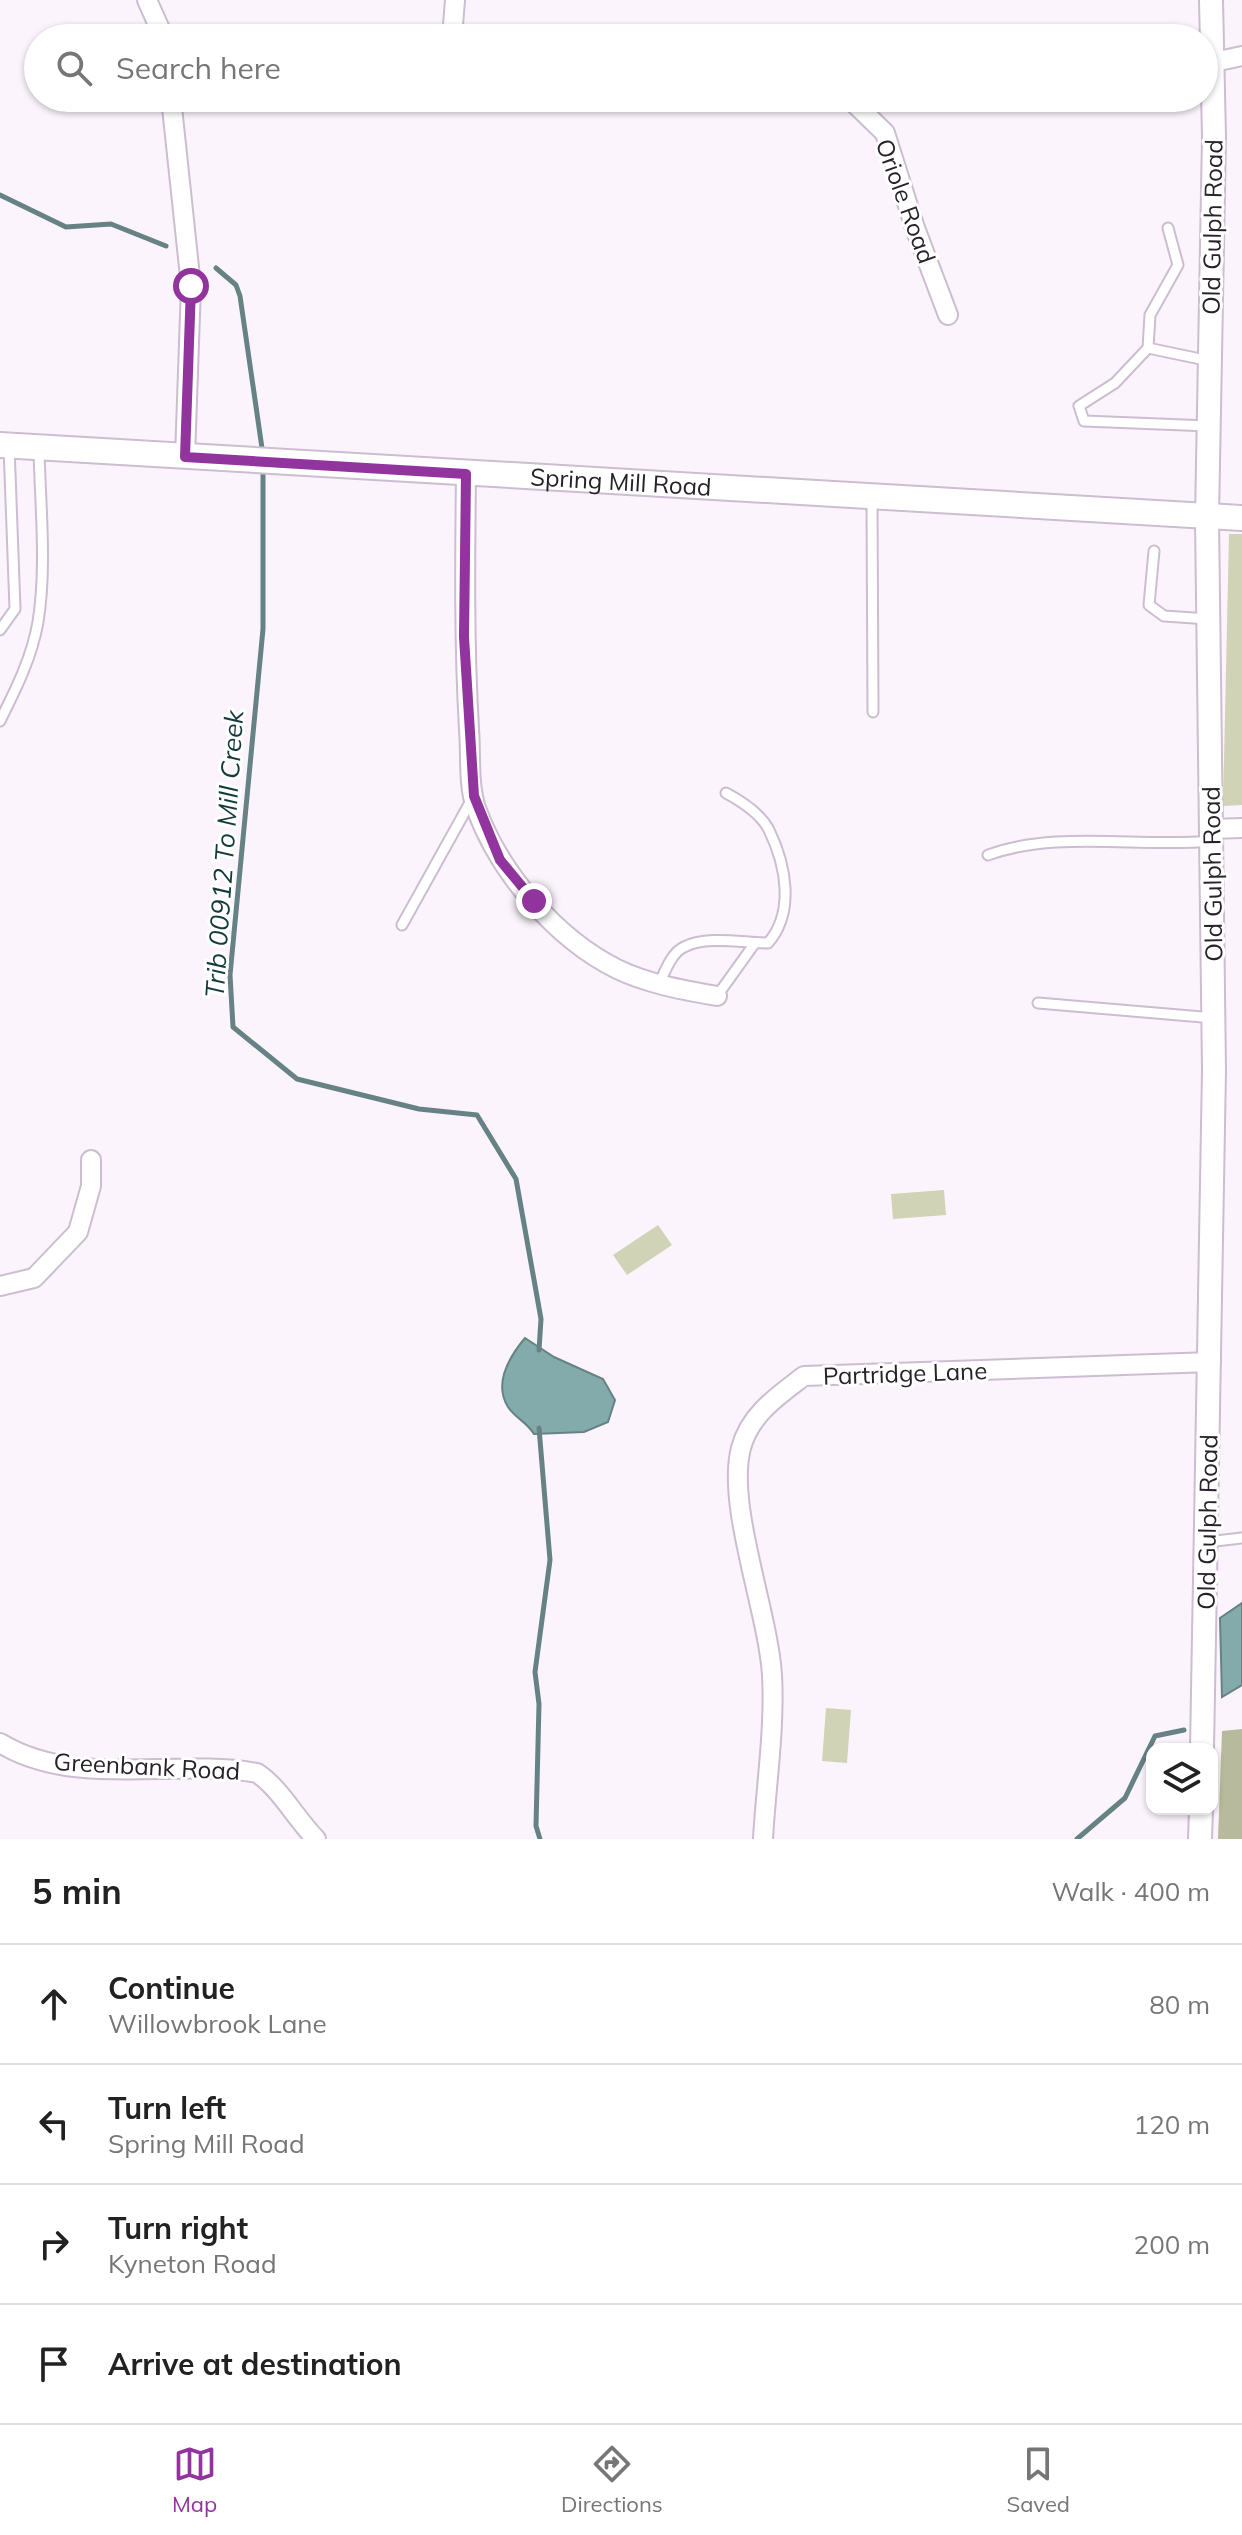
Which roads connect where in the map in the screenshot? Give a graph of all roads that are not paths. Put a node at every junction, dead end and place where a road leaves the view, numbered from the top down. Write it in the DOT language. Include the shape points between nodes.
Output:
graph roads {
  1 [pos="147,0"];
  2 [pos="455,0"];
  3 [pos="1211,0"];
  4 [pos="158,24"];
  5 [pos="453,24"];
  6 [pos="1212,24"];
  7 [pos="1242,56"];
  8 [pos="1218,61"];
  9 [pos="172,112"];
  10 [pos="863,112"];
  11 [pos="1213,112"];
  12 [pos="1168,228"];
  13 [pos="948,315"];
  14 [pos="1148,348"];
  15 [pos="1210,361"];
  16 [pos="1209,426"];
  17 [pos="4,445"];
  18 [pos="39,448"];
  19 [pos="185,457"];
  20 [pos="466,474"];
  21 [pos="872,498"];
  22 [pos="1207,518"];
  23 [pos="1242,518"];
  24 [pos="1154,551"];
  25 [pos="1209,619"];
  26 [pos="0,630"];
  27 [pos="873,712"];
  28 [pos="0,721"];
  29 [pos="726,793"];
  30 [pos="474,796"];
  31 [pos="1242,828"];
  32 [pos="1211,835"];
  33 [pos="988,855"];
  34 [pos="402,925"];
  35 [pos="755,943"];
  36 [pos="659,984"];
  37 [pos="717,996"];
  38 [pos="1038,1003"];
  39 [pos="1214,1018"];
  40 [pos="91,1160"];
  41 [pos="0,1286"];
  42 [pos="1211,1362"];
  43 [pos="1242,1538"];
  44 [pos="1207,1542"];
  45 [pos="0,1743"];
  46 [pos="1202,1743"];
  47 [pos="1201,1815"];
  48 [pos="316,1839"];
  49 [pos="763,1839"];
  50 [pos="1200,1839"];
  1 -- 4 [label="street"];
  2 -- 5 [label="street"];
  3 -- 6 [label="street, Old Gulph Road"];
  7 -- 8 [label="street"];
  9 -- 19 [label="street" via="191,286"];
  10 -- 13 [label="street, Oriole Road" via="885,133"];
  11 -- 15 [label="street, Old Gulph Road"];
  12 -- 14 [label="lane" via="1178,265 1150,315"];
  14 -- 15 [label="lane"];
  14 -- 16 [label="lane" via="1115,383 1079,406 1084,421"];
  15 -- 16 [label="street, Old Gulph Road"];
  16 -- 22 [label="street, Old Gulph Road"];
  17 -- 18 [label="main road, Spring Mill Road"];
  17 -- 26 [label="lane" via="15,609"];
  18 -- 19 [label="main road, Spring Mill Road"];
  18 -- 28 [label="lane" via="38,623 24,672"];
  19 -- 20 [label="main road, Spring Mill Road"];
  20 -- 21 [label="main road, Spring Mill Road"];
  20 -- 30 [label="street" via="464,637"];
  21 -- 22 [label="main road, Spring Mill Road"];
  21 -- 27 [label="lane"];
  22 -- 23 [label="main road, Spring Mill Road"];
  22 -- 25 [label="street, Old Gulph Road"];
  24 -- 25 [label="lane" via="1149,605 1164,616"];
  25 -- 32 [label="street, Old Gulph Road"];
  29 -- 35 [label="lane" via="769,828 787,892 782,927 768,943"];
  30 -- 34 [label="lane"];
  30 -- 36 [label="street" via="500,860 534,901 574,940 617,969"];
  31 -- 32 [label="street"];
  32 -- 33 [label="lane" via="1164,846 1017,845"];
  32 -- 39 [label="street, Old Gulph Road"];
  35 -- 36 [label="lane" via="699,942 682,947"];
  35 -- 37 [label="lane"];
  36 -- 37 [label="street"];
  38 -- 39 [label="lane"];
  39 -- 42 [label="street, Old Gulph Road"];
  40 -- 41 [label="street" via="91,1186 78,1232 34,1278"];
  42 -- 44 [label="street, Old Gulph Road"];
  42 -- 49 [label="street, Partridge Lane" via="804,1376 759,1411 741,1448 740,1505 772,1677"];
  43 -- 44 [label="lane"];
  44 -- 46 [label="street, Old Gulph Road"];
  45 -- 48 [label="street, Greenbank Road" via="23,1757 90,1768 257,1773"];
  47 -- 50 [label="street"];
}
